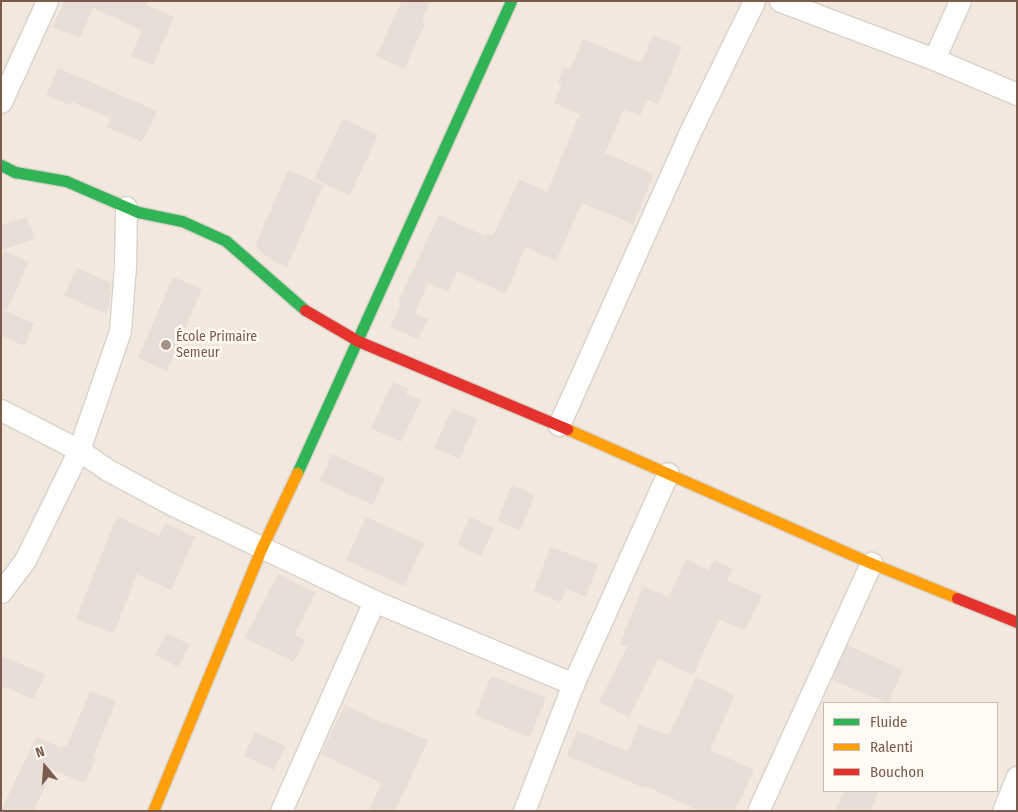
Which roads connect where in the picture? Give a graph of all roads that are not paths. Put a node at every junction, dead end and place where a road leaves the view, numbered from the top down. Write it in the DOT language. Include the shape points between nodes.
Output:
graph roads {
  1 [pos="47,1"];
  2 [pos="511,1"];
  3 [pos="754,1"];
  4 [pos="780,1"];
  5 [pos="960,1"];
  6 [pos="934,59"];
  7 [pos="1017,94"];
  8 [pos="1,102"];
  9 [pos="1,165"];
  10 [pos="126,207"];
  11 [pos="358,341"];
  12 [pos="1,410"];
  13 [pos="560,425"];
  14 [pos="79,450"];
  15 [pos="668,473"];
  16 [pos="262,547"];
  17 [pos="871,563"];
  18 [pos="1,592"];
  19 [pos="374,602"];
  20 [pos="1017,622"];
  21 [pos="573,684"];
  22 [pos="1017,777"];
  23 [pos="153,811"];
  24 [pos="281,811"];
  25 [pos="524,811"];
  26 [pos="758,811"];
  27 [pos="1002,811"];
  1 -- 8 [label="street"];
  2 -- 11 [label="street"];
  3 -- 13 [label="street" via="688,136"];
  4 -- 6 [label="street"];
  5 -- 6 [label="street"];
  6 -- 7 [label="street"];
  9 -- 10 [label="street" via="15,172 66,181"];
  10 -- 11 [label="street" via="182,222 226,241 299,306"];
  10 -- 14 [label="street" via="120,331"];
  11 -- 13 [label="street"];
  11 -- 16 [label="street"];
  12 -- 14 [label="street"];
  13 -- 15 [label="street"];
  14 -- 16 [label="street" via="106,469 173,505"];
  14 -- 18 [label="street" via="25,560"];
  15 -- 17 [label="street"];
  15 -- 21 [label="street"];
  16 -- 19 [label="street"];
  16 -- 23 [label="street"];
  17 -- 20 [label="street"];
  17 -- 26 [label="street"];
  19 -- 21 [label="street"];
  19 -- 24 [label="street"];
  21 -- 25 [label="street"];
  22 -- 27 [label="street"];
}
